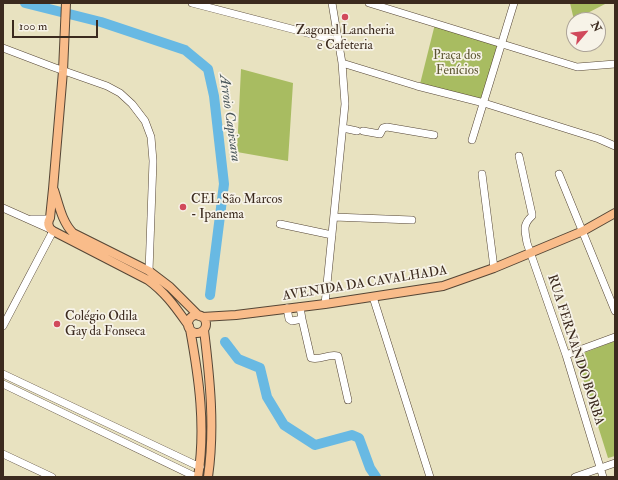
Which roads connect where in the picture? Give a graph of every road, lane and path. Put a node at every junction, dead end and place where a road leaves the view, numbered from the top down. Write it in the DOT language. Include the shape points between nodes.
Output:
graph roads {
  1 [pos="66,3"];
  2 [pos="192,3"];
  3 [pos="332,3"];
  4 [pos="369,3"];
  5 [pos="514,3"];
  6 [pos="338,41"];
  7 [pos="502,44"];
  8 [pos="3,48"];
  9 [pos="342,63"];
  10 [pos="615,64"];
  11 [pos="63,71"];
  12 [pos="484,103"];
  13 [pos="343,128"];
  14 [pos="434,135"];
  15 [pos="472,140"];
  16 [pos="615,146"];
  17 [pos="519,156"];
  18 [pos="482,174"];
  19 [pos="559,174"];
  20 [pos="53,189"];
  21 [pos="3,208"];
  22 [pos="615,213"];
  23 [pos="334,217"];
  24 [pos="49,218"];
  25 [pos="29,219"];
  26 [pos="64,220"];
  27 [pos="412,220"];
  28 [pos="280,224"];
  29 [pos="53,231"];
  30 [pos="583,231"];
  31 [pos="332,235"];
  32 [pos="530,254"];
  33 [pos="494,268"];
  34 [pos="149,271"];
  35 [pos="373,297"];
  36 [pos="325,304"];
  37 [pos="300,307"];
  38 [pos="286,308"];
  39 [pos="615,311"];
  40 [pos="201,316"];
  41 [pos="226,316"];
  42 [pos="302,319"];
  43 [pos="3,326"];
  44 [pos="189,327"];
  45 [pos="205,328"];
  46 [pos="615,337"];
  47 [pos="566,355"];
  48 [pos="3,374"];
  49 [pos="3,384"];
  50 [pos="54,398"];
  51 [pos="348,400"];
  52 [pos="51,406"];
  53 [pos="122,430"];
  54 [pos="119,439"];
  55 [pos="3,454"];
  56 [pos="615,463"];
  57 [pos="200,467"];
  58 [pos="600,468"];
  59 [pos="52,477"];
  60 [pos="197,477"];
  61 [pos="208,477"];
  62 [pos="430,477"];
  63 [pos="575,477"];
  64 [pos="603,477"];
  1 -- 11 [label="main road"];
  2 -- 6 [label="street"];
  3 -- 6 [label="street"];
  4 -- 7 [label="street"];
  5 -- 7 [label="street"];
  6 -- 9 [label="street"];
  7 -- 10 [label="street" via="577,67"];
  7 -- 12 [label="street"];
  8 -- 11 [label="street"];
  9 -- 12 [label="street"];
  9 -- 13 [label="street" via="345,104"];
  11 -- 20 [label="main road"];
  11 -- 34 [label="street" via="94,80 120,93 145,121 151,137 153,161"];
  12 -- 15 [label="street"];
  12 -- 16 [label="street"];
  13 -- 14 [label="street" via="380,134 383,128 387,127"];
  13 -- 23 [label="street"];
  17 -- 32 [label="street, RUA FERNANDO BORBA" via="532,214 526,221 525,228"];
  18 -- 33 [label="street"];
  19 -- 30 [label="street"];
  20 -- 24 [label="main road"];
  20 -- 26 [label="main road"];
  21 -- 25 [label="street"];
  22 -- 30 [label="main road, AVENIDA DA CAVALHADA"];
  23 -- 27 [label="street"];
  23 -- 31 [label="street"];
  24 -- 25 [label="street"];
  24 -- 26 [label="main road" via="56,214"];
  24 -- 29 [label="main road" via="48,224"];
  25 -- 29 [label="street"];
  26 -- 29 [label="main road" via="63,230"];
  26 -- 34 [label="main road" via="73,233"];
  28 -- 31 [label="street"];
  29 -- 43 [label="street"];
  29 -- 44 [label="main road" via="148,280 162,290"];
  30 -- 32 [label="main road, AVENIDA DA CAVALHADA"];
  30 -- 39 [label="street"];
  31 -- 36 [label="street"];
  32 -- 33 [label="main road, AVENIDA DA CAVALHADA"];
  32 -- 47 [label="street, RUA FERNANDO BORBA"];
  33 -- 35 [label="main road, AVENIDA DA CAVALHADA" via="443,286"];
  34 -- 40 [label="main road"];
  35 -- 36 [label="main road, AVENIDA DA CAVALHADA"];
  35 -- 62 [label="street"];
  36 -- 37 [label="main road, AVENIDA DA CAVALHADA"];
  37 -- 38 [label="main road, AVENIDA DA CAVALHADA"];
  37 -- 42 [label="street"];
  38 -- 41 [label="main road, AVENIDA DA CAVALHADA"];
  38 -- 42 [label="street" via="290,320"];
  40 -- 41 [label="main road, AVENIDA DA CAVALHADA"];
  40 -- 44 [label="main road" via="192,317"];
  40 -- 45 [label="main road" via="205,320"];
  41 -- 45 [label="main road, AVENIDA DA CAVALHADA"];
  42 -- 51 [label="street" via="311,358 338,356"];
  44 -- 45 [label="main road" via="195,333 202,332"];
  44 -- 57 [label="main road" via="201,404"];
  45 -- 61 [label="main road" via="212,414"];
  46 -- 47 [label="street"];
  47 -- 58 [label="street, RUA FERNANDO BORBA"];
  48 -- 50 [label="street"];
  49 -- 52 [label="street"];
  50 -- 52 [label="street"];
  50 -- 53 [label="street"];
  52 -- 54 [label="street"];
  53 -- 54 [label="street"];
  53 -- 57 [label="street"];
  54 -- 60 [label="street"];
  55 -- 59 [label="street"];
  56 -- 58 [label="street"];
  57 -- 60 [label="main road"];
  58 -- 63 [label="street"];
  58 -- 64 [label="street, RUA FERNANDO BORBA"];
}
